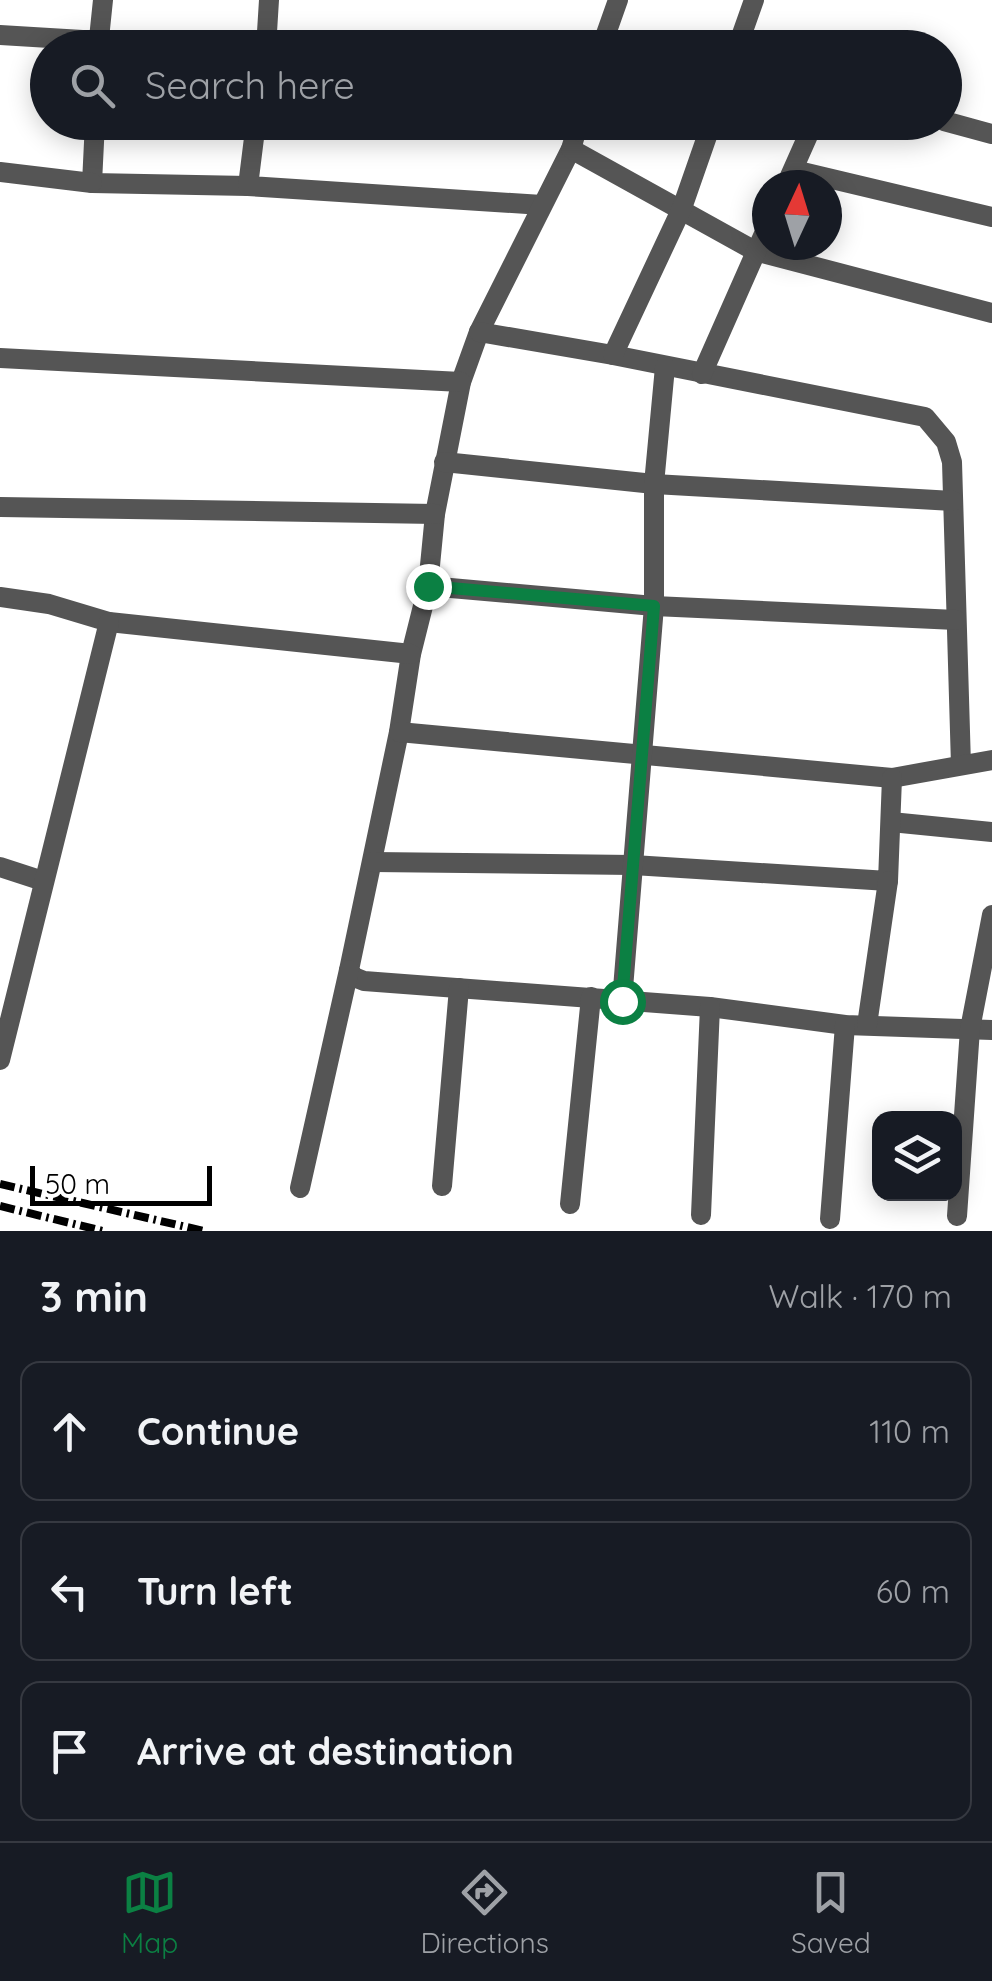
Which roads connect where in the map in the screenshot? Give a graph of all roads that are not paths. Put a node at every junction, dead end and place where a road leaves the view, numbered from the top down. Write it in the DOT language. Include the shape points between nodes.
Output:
graph roads {
  1 [pos="103,0"];
  2 [pos="269,0"];
  3 [pos="618,0"];
  4 [pos="754,0"];
  5 [pos="100,30"];
  6 [pos="267,30"];
  7 [pos="608,30"];
  8 [pos="744,30"];
  9 [pos="0,35"];
  10 [pos="30,38"];
  11 [pos="962,126"];
  12 [pos="992,134"];
  13 [pos="93,140"];
  14 [pos="254,140"];
  15 [pos="574,140"];
  16 [pos="706,140"];
  17 [pos="806,140"];
  18 [pos="571,149"];
  19 [pos="793,170"];
  20 [pos="0,172"];
  21 [pos="92,183"];
  22 [pos="248,186"];
  23 [pos="842,187"];
  24 [pos="542,205"];
  25 [pos="682,208"];
  26 [pos="992,217"];
  27 [pos="752,249"];
  28 [pos="752,260"];
  29 [pos="790,260"];
  30 [pos="992,313"];
  31 [pos="478,332"];
  32 [pos="613,355"];
  33 [pos="0,358"];
  34 [pos="665,368"];
  35 [pos="702,374"];
  36 [pos="461,382"];
  37 [pos="444,462"];
  38 [pos="654,484"];
  39 [pos="952,501"];
  40 [pos="0,506"];
  41 [pos="435,514"];
  42 [pos="428,586"];
  43 [pos="0,597"];
  44 [pos="654,606"];
  45 [pos="956,620"];
  46 [pos="109,622"];
  47 [pos="411,654"];
  48 [pos="399,732"];
  49 [pos="644,754"];
  50 [pos="992,760"];
  51 [pos="961,765"];
  52 [pos="892,778"];
  53 [pos="890,822"];
  54 [pos="992,832"];
  55 [pos="372,862"];
  56 [pos="634,865"];
  57 [pos="0,867"];
  58 [pos="43,881"];
  59 [pos="888,881"];
  60 [pos="992,915"];
  61 [pos="349,970"];
  62 [pos="459,988"];
  63 [pos="590,997"];
  64 [pos="622,1001"];
  65 [pos="710,1007"];
  66 [pos="845,1025"];
  67 [pos="867,1025"];
  68 [pos="970,1030"];
  69 [pos="992,1030"];
  70 [pos="0,1060"];
  71 [pos="442,1186"];
  72 [pos="300,1188"];
  73 [pos="570,1204"];
  74 [pos="700,1215"];
  75 [pos="956,1216"];
  76 [pos="830,1218"];
  1 -- 5 [label="street"];
  2 -- 6 [label="street"];
  3 -- 7 [label="street"];
  4 -- 8 [label="street"];
  9 -- 10 [label="street"];
  11 -- 12 [label="street"];
  13 -- 21 [label="street"];
  14 -- 22 [label="street"];
  15 -- 18 [label="street"];
  16 -- 25 [label="street"];
  17 -- 19 [label="street"];
  18 -- 24 [label="street"];
  18 -- 25 [label="street"];
  20 -- 21 [label="street"];
  21 -- 22 [label="street"];
  22 -- 24 [label="street"];
  23 -- 26 [label="street"];
  24 -- 31 [label="street"];
  25 -- 27 [label="street"];
  25 -- 32 [label="street"];
  28 -- 35 [label="street"];
  29 -- 30 [label="street"];
  31 -- 32 [label="street"];
  31 -- 36 [label="street"];
  32 -- 34 [label="street"];
  33 -- 36 [label="street"];
  34 -- 35 [label="street"];
  34 -- 38 [label="street"];
  35 -- 39 [label="street" via="925,417 946,442"];
  36 -- 37 [label="street"];
  37 -- 38 [label="street"];
  37 -- 41 [label="street"];
  38 -- 39 [label="street"];
  38 -- 44 [label="street"];
  39 -- 45 [label="street"];
  40 -- 41 [label="street"];
  41 -- 42 [label="street"];
  42 -- 44 [label="street"];
  42 -- 47 [label="street"];
  43 -- 46 [label="street"];
  44 -- 45 [label="street"];
  44 -- 49 [label="street"];
  45 -- 51 [label="street"];
  46 -- 47 [label="street"];
  46 -- 58 [label="street"];
  47 -- 48 [label="street"];
  48 -- 49 [label="street"];
  48 -- 55 [label="street"];
  49 -- 52 [label="street"];
  49 -- 56 [label="street"];
  50 -- 51 [label="street"];
  51 -- 52 [label="street"];
  52 -- 53 [label="street"];
  53 -- 54 [label="street"];
  53 -- 59 [label="street"];
  55 -- 56 [label="street"];
  55 -- 61 [label="street"];
  56 -- 59 [label="street"];
  56 -- 64 [label="street"];
  57 -- 58 [label="street"];
  58 -- 70 [label="street"];
  59 -- 67 [label="street"];
  60 -- 68 [label="street"];
  61 -- 62 [label="street" via="364,982"];
  61 -- 72 [label="street"];
  62 -- 63 [label="street"];
  62 -- 71 [label="street"];
  63 -- 64 [label="street"];
  63 -- 73 [label="street"];
  64 -- 65 [label="street"];
  65 -- 66 [label="street"];
  65 -- 74 [label="street"];
  66 -- 67 [label="street"];
  66 -- 76 [label="street"];
  67 -- 68 [label="street"];
  68 -- 69 [label="street"];
  68 -- 75 [label="street"];
}
